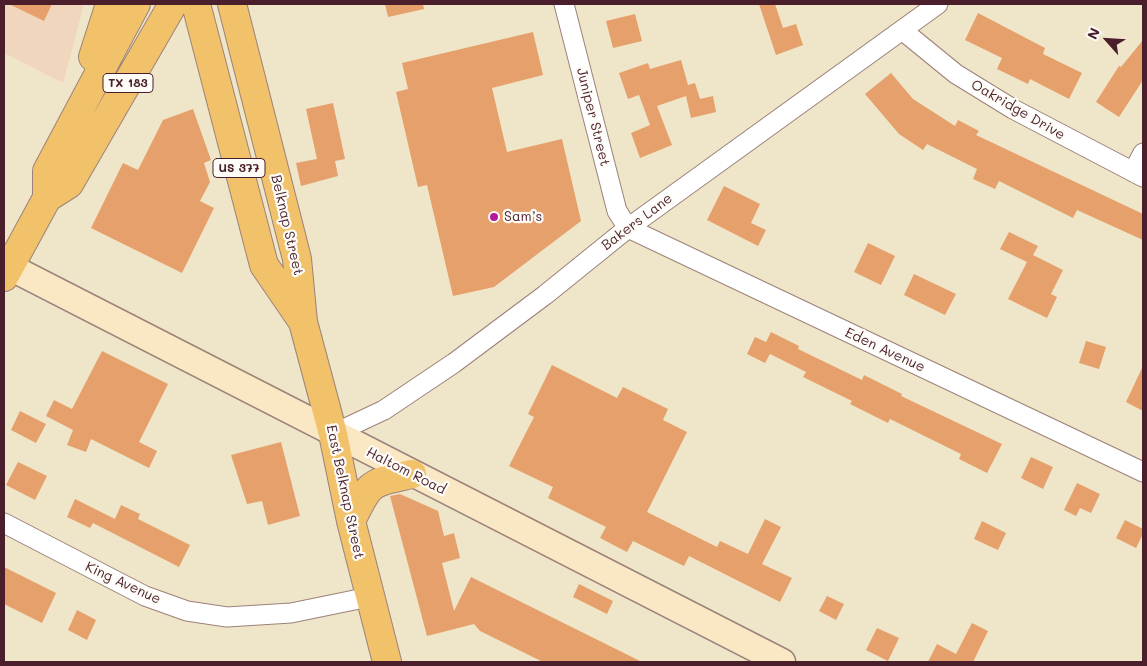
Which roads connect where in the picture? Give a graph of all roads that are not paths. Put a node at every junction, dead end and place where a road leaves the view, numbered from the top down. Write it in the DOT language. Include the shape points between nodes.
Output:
graph roads {
  1 [pos="110,4"];
  2 [pos="136,4"];
  3 [pos="173,4"];
  4 [pos="232,4"];
  5 [pos="564,4"];
  6 [pos="938,4"];
  7 [pos="199,16"];
  8 [pos="902,30"];
  9 [pos="113,49"];
  10 [pos="145,52"];
  11 [pos="59,149"];
  12 [pos="1143,153"];
  13 [pos="1138,175"];
  14 [pos="47,198"];
  15 [pos="628,228"];
  16 [pos="5,269"];
  17 [pos="303,322"];
  18 [pos="333,434"];
  19 [pos="1143,472"];
  20 [pos="412,474"];
  21 [pos="351,521"];
  22 [pos="4,524"];
  23 [pos="369,597"];
  24 [pos="387,662"];
  25 [pos="782,662"];
  1 -- 11 [label="main road"];
  2 -- 9 [label="main road, TX 183"];
  3 -- 10 [label="main road, TX 183"];
  4 -- 17 [label="main road, Belknap Street / US 377" via="297,259"];
  5 -- 15 [label="street, Juniper Street" via="617,211"];
  6 -- 8 [label="street, Bakers Lane"];
  7 -- 10 [label="main road" via="167,23"];
  7 -- 17 [label="main road, Belknap Street / US 377" via="264,265"];
  8 -- 13 [label="street, Oakridge Drive" via="956,74 1013,109"];
  8 -- 15 [label="street, Bakers Lane"];
  9 -- 10 [label="main road"];
  9 -- 11 [label="main road, TX 183"];
  10 -- 14 [label="main road, TX 183" via="69,184"];
  11 -- 14 [label="main road, TX 183" via="47,171"];
  12 -- 13 [label="street"];
  14 -- 16 [label="main road, TX 183"];
  15 -- 18 [label="street, Bakers Lane" via="454,363 384,410"];
  15 -- 19 [label="street, Eden Avenue"];
  16 -- 18 [label="main road, Haltom Road"];
  17 -- 18 [label="main road, East Belknap Street / US 377"];
  18 -- 20 [label="main road, Haltom Road"];
  18 -- 21 [label="main road, East Belknap Street / US 377"];
  20 -- 21 [label="main road" via="369,486"];
  20 -- 25 [label="main road, Haltom Road"];
  21 -- 23 [label="main road, East Belknap Street / US 377"];
  22 -- 23 [label="street, King Avenue" via="145,596 187,611 227,617 290,613"];
  23 -- 24 [label="main road, East Belknap Street / US 377"];
}
